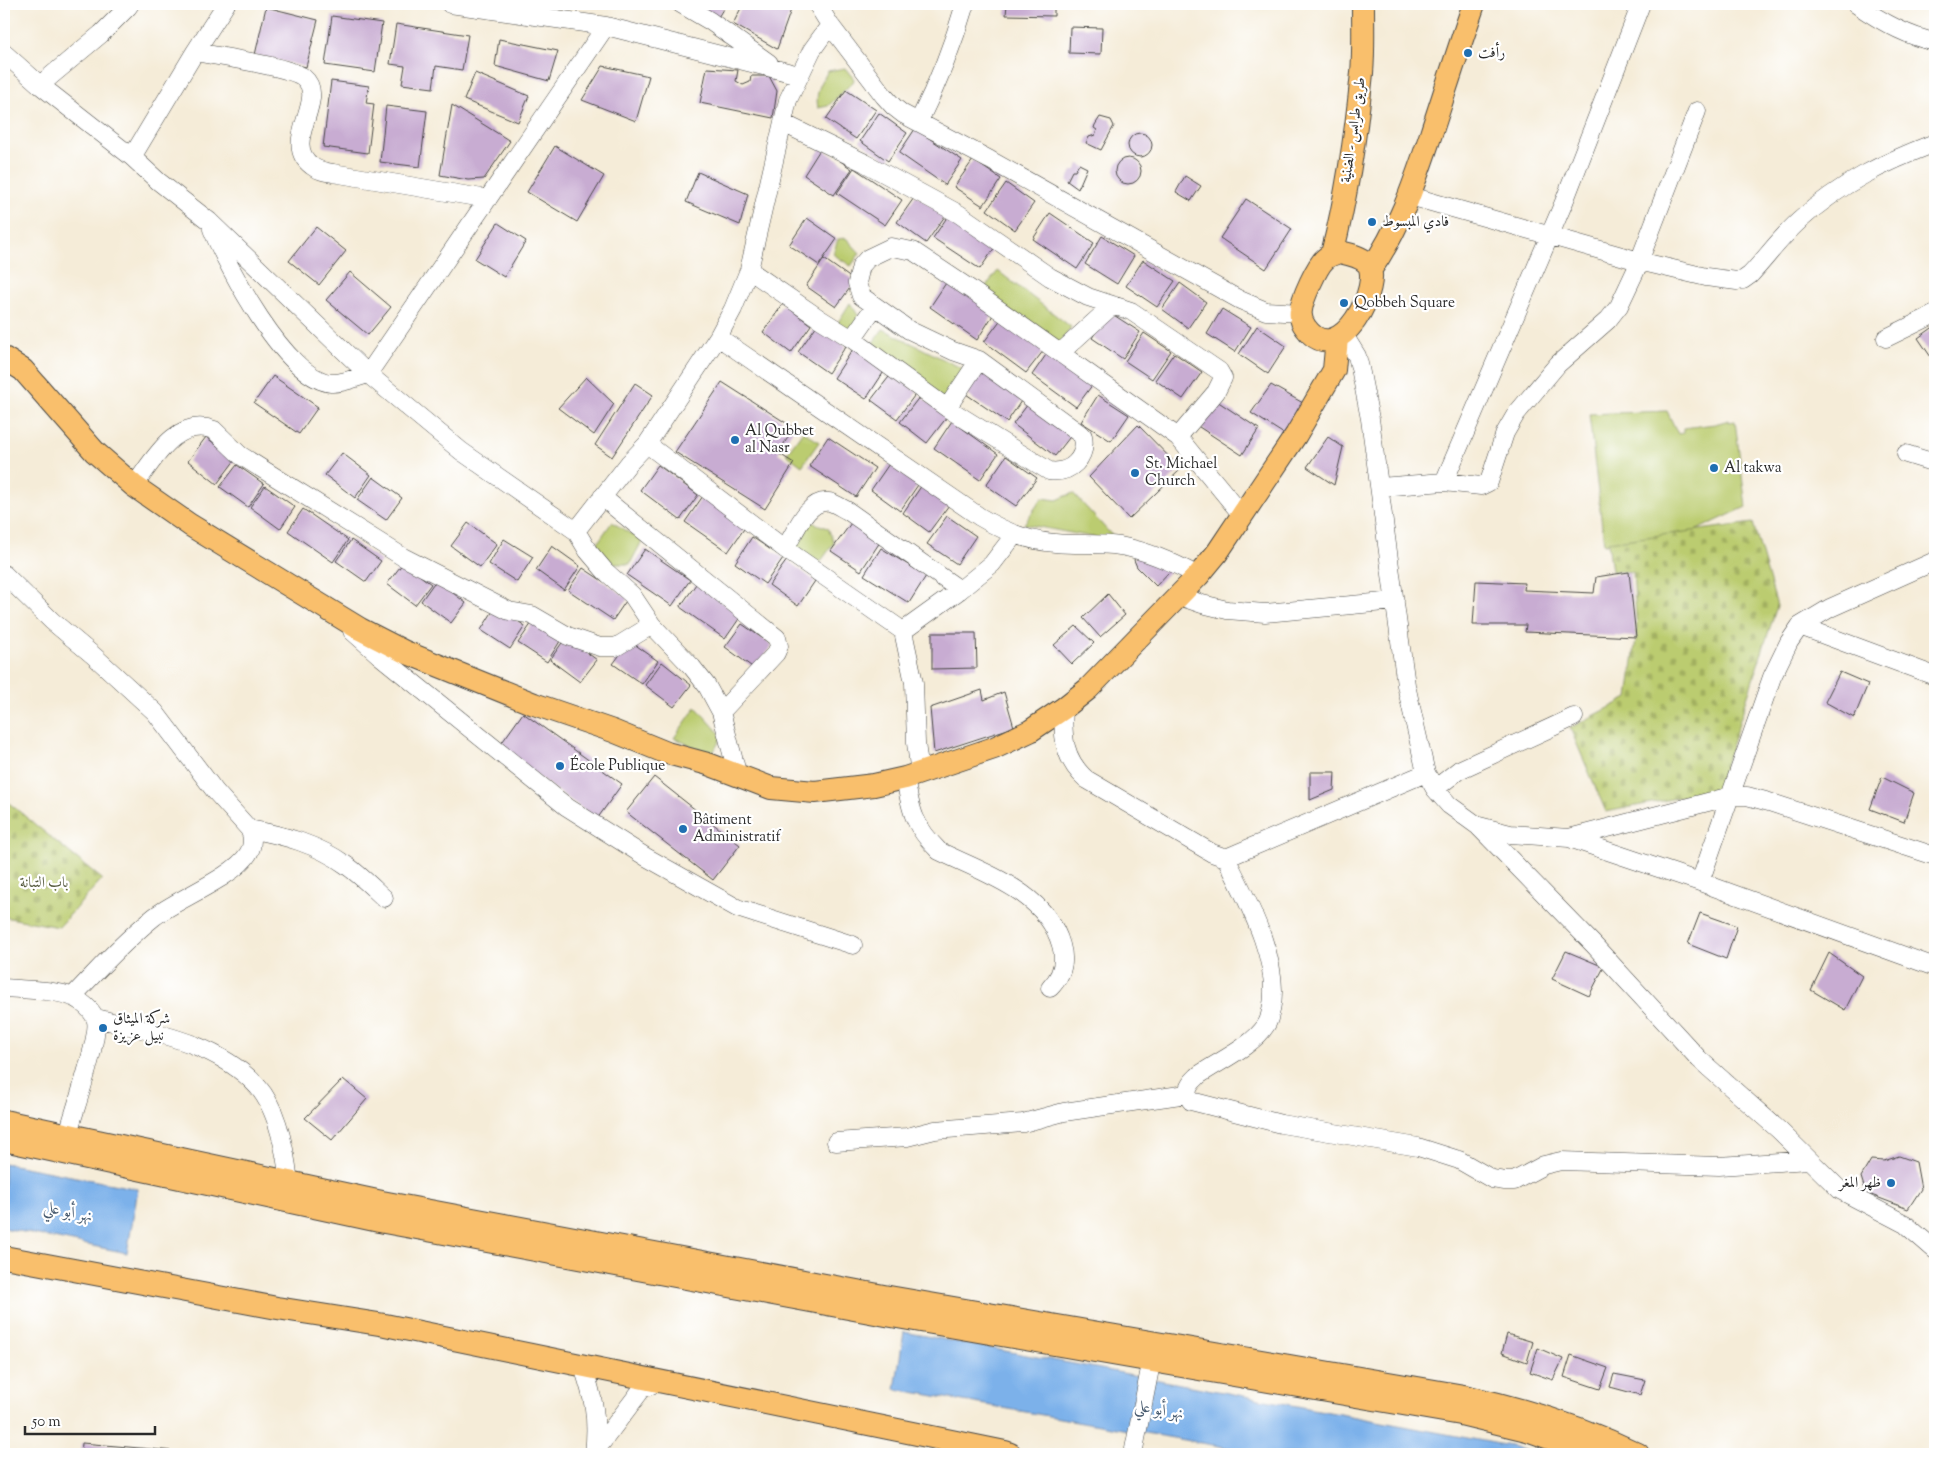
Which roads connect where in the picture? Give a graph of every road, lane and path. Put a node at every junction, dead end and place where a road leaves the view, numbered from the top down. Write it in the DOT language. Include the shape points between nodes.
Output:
graph roads {
  1 [pos="130,4"];
  2 [pos="226,4"];
  3 [pos="450,4"];
  4 [pos="681,4"];
  5 [pos="817,4"];
  6 [pos="965,4"];
  7 [pos="1363,4"];
  8 [pos="1474,4"];
  9 [pos="1641,4"];
  10 [pos="1856,4"];
  11 [pos="830,25"];
  12 [pos="606,26"];
  13 [pos="1935,42"];
  14 [pos="195,52"];
  15 [pos="4,53"];
  16 [pos="780,70"];
  17 [pos="799,75"];
  18 [pos="40,85"];
  19 [pos="1697,111"];
  20 [pos="918,121"];
  21 [pos="783,123"];
  22 [pos="1935,143"];
  23 [pos="132,158"];
  24 [pos="1410,196"];
  25 [pos="488,199"];
  26 [pos="209,221"];
  27 [pos="1549,235"];
  28 [pos="1332,254"];
  29 [pos="1639,260"];
  30 [pos="1371,269"];
  31 [pos="749,270"];
  32 [pos="1113,305"];
  33 [pos="875,306"];
  34 [pos="1301,314"];
  35 [pos="1935,314"];
  36 [pos="1340,336"];
  37 [pos="718,337"];
  38 [pos="1886,338"];
  39 [pos="852,339"];
  40 [pos="1060,353"];
  41 [pos="4,358"];
  42 [pos="979,360"];
  43 [pos="368,374"];
  44 [pos="947,408"];
  45 [pos="1178,437"];
  46 [pos="647,444"];
  47 [pos="1906,454"];
  48 [pos="1935,463"];
  49 [pos="1444,482"];
  50 [pos="134,486"];
  51 [pos="1380,487"];
  52 [pos="602,497"];
  53 [pos="1242,515"];
  54 [pos="576,531"];
  55 [pos="1015,534"];
  56 [pos="785,549"];
  57 [pos="1935,561"];
  58 [pos="4,574"];
  59 [pos="1198,576"];
  60 [pos="960,590"];
  61 [pos="1178,596"];
  62 [pos="1395,601"];
  63 [pos="328,609"];
  64 [pos="652,625"];
  65 [pos="1800,626"];
  66 [pos="903,632"];
  67 [pos="1935,676"];
  68 [pos="1064,708"];
  69 [pos="721,712"];
  70 [pos="1574,718"];
  71 [pos="1426,773"];
  72 [pos="738,776"];
  73 [pos="912,776"];
  74 [pos="1435,789"];
  75 [pos="1731,796"];
  76 [pos="1478,826"];
  77 [pos="249,829"];
  78 [pos="1569,838"];
  79 [pos="1935,856"];
  80 [pos="1226,858"];
  81 [pos="1700,882"];
  82 [pos="384,898"];
  83 [pos="853,945"];
  84 [pos="1935,967"];
  85 [pos="4,988"];
  86 [pos="1050,988"];
  87 [pos="72,997"];
  88 [pos="96,1018"];
  89 [pos="1187,1094"];
  90 [pos="4,1121"];
  91 [pos="68,1134"];
  92 [pos="4,1140"];
  93 [pos="836,1142"];
  94 [pos="1808,1160"];
  95 [pos="289,1184"];
  96 [pos="1935,1250"];
  97 [pos="4,1258"];
  98 [pos="1152,1359"];
  99 [pos="582,1364"];
  100 [pos="660,1381"];
  101 [pos="1134,1451"];
  102 [pos="593,1454"];
  103 [pos="1010,1454"];
  104 [pos="1594,1454"];
  105 [pos="1638,1454"];
  1 -- 18 [label="street" via="119,18"];
  2 -- 14 [label="street"];
  3 -- 12 [label="street"];
  4 -- 16 [label="street"];
  5 -- 11 [label="street"];
  6 -- 20 [label="street" via="938,83"];
  7 -- 28 [label="main road, طريق طرابس - الضنية" via="1362,71 1354,142"];
  8 -- 24 [label="main road"];
  9 -- 27 [label="street"];
  10 -- 13 [label="street" via="1890,26"];
  11 -- 17 [label="street"];
  11 -- 20 [label="street" via="894,107"];
  12 -- 16 [label="street"];
  12 -- 25 [label="street"];
  14 -- 23 [label="street"];
  14 -- 25 [label="street" via="303,77 311,94 300,143 311,166 333,174"];
  15 -- 18 [label="street"];
  16 -- 17 [label="street"];
  17 -- 21 [label="street" via="788,100"];
  18 -- 23 [label="street"];
  19 -- 29 [label="street"];
  20 -- 34 [label="street" via="1240,300 1266,311"];
  21 -- 31 [label="street"];
  21 -- 32 [label="street" via="959,214 1050,277"];
  22 -- 29 [label="street" via="1886,163 1834,192 1798,222 1743,280 1706,277"];
  23 -- 26 [label="street"];
  24 -- 27 [label="street"];
  24 -- 30 [label="main road" via="1384,252"];
  25 -- 43 [label="street"];
  26 -- 43 [label="street"];
  26 -- 43 [label="street" via="245,293 286,353 306,371 330,383"];
  27 -- 29 [label="street"];
  27 -- 49 [label="street"];
  28 -- 30 [label="main road" via="1339,252 1360,258"];
  28 -- 34 [label="main road" via="1324,259 1316,273"];
  29 -- 49 [label="street" via="1619,306 1608,320 1558,364 1516,414 1505,433 1489,482 1481,486"];
  30 -- 36 [label="main road" via="1362,308"];
  31 -- 37 [label="street"];
  31 -- 39 [label="street"];
  32 -- 40 [label="street"];
  32 -- 45 [label="street" via="1131,310 1219,370 1223,378 1216,392"];
  33 -- 39 [label="street"];
  33 -- 40 [label="street" via="861,296 858,289 856,282 861,266 868,258 891,247 903,248 928,261"];
  33 -- 42 [label="street" via="909,330"];
  34 -- 36 [label="main road" via="1302,323 1311,334 1324,340"];
  35 -- 38 [label="street"];
  36 -- 51 [label="street" via="1357,356"];
  36 -- 53 [label="main road" via="1334,370 1296,435"];
  37 -- 46 [label="street"];
  37 -- 55 [label="street" via="980,517"];
  39 -- 44 [label="street"];
  40 -- 45 [label="street"];
  41 -- 50 [label="main road" via="23,370 95,452"];
  42 -- 44 [label="street"];
  42 -- 44 [label="street" via="1083,436 1079,460 1064,470 1048,471"];
  43 -- 54 [label="street" via="461,451"];
  45 -- 53 [label="street"];
  46 -- 52 [label="street"];
  46 -- 56 [label="street"];
  47 -- 48 [label="street"];
  49 -- 51 [label="street"];
  50 -- 63 [label="main road" via="190,525"];
  50 -- 64 [label="street" via="156,456 179,433 195,427 208,428 240,454 404,557 509,611 532,615 568,636 600,647 616,647"];
  51 -- 62 [label="street"];
  52 -- 54 [label="street"];
  52 -- 69 [label="street" via="777,638 779,646 776,653"];
  53 -- 59 [label="main road"];
  54 -- 64 [label="street" via="588,552 632,595"];
  55 -- 59 [label="street" via="1056,543 1098,544 1140,551"];
  55 -- 60 [label="street" via="992,564"];
  56 -- 60 [label="street" via="807,512 814,505 828,502 848,511"];
  56 -- 66 [label="street"];
  57 -- 65 [label="street" via="1830,608"];
  58 -- 77 [label="street" via="154,712"];
  59 -- 61 [label="main road"];
  60 -- 66 [label="street"];
  61 -- 62 [label="street" via="1227,610 1265,613"];
  61 -- 68 [label="main road" via="1088,689"];
  62 -- 71 [label="street" via="1406,685"];
  63 -- 72 [label="main road" via="405,652 534,704"];
  63 -- 83 [label="street" via="379,655 567,807 646,857 737,908"];
  64 -- 69 [label="street" via="692,667"];
  65 -- 67 [label="street"];
  65 -- 75 [label="street" via="1772,676"];
  66 -- 73 [label="street" via="914,683 916,743"];
  68 -- 73 [label="main road" via="1030,731 994,748"];
  68 -- 80 [label="street" via="1064,739 1068,754 1076,770 1086,780"];
  69 -- 72 [label="street"];
  70 -- 74 [label="street" via="1459,770"];
  71 -- 74 [label="street"];
  71 -- 80 [label="street"];
  72 -- 73 [label="main road" via="771,788 815,792 874,785"];
  73 -- 86 [label="street" via="914,820 939,851 1027,897 1056,929 1063,954 1058,980"];
  74 -- 76 [label="street" via="1449,805"];
  75 -- 78 [label="street"];
  75 -- 79 [label="street" via="1769,802"];
  75 -- 81 [label="street"];
  76 -- 78 [label="street" via="1510,834"];
  76 -- 94 [label="street" via="1700,1059"];
  77 -- 82 [label="street" via="293,838 327,853 346,864"];
  77 -- 87 [label="street" via="251,846 242,861 231,871 155,916"];
  78 -- 81 [label="street"];
  80 -- 89 [label="street" via="1263,942 1271,970 1273,1001 1267,1024 1255,1037 1199,1075"];
  81 -- 84 [label="street"];
  85 -- 87 [label="street" via="46,991"];
  87 -- 88 [label="street"];
  88 -- 91 [label="street" via="92,1055"];
  88 -- 95 [label="street" via="209,1050 252,1082 273,1113 282,1137"];
  89 -- 93 [label="street" via="1064,1112 1023,1123"];
  89 -- 94 [label="street" via="1191,1101 1281,1124 1418,1147 1459,1160 1492,1179 1505,1181 1514,1181 1544,1165 1561,1161 1719,1166"];
  90 -- 91 [label="main road"];
  91 -- 95 [label="main road"];
  92 -- 98 [label="main road" via="388,1222 886,1315"];
  94 -- 96 [label="street" via="1840,1190 1905,1224"];
  95 -- 98 [label="main road" via="880,1295"];
  97 -- 99 [label="main road" via="277,1308 385,1324"];
  98 -- 101 [label="street"];
  98 -- 104 [label="main road" via="1460,1414 1526,1430"];
  98 -- 105 [label="main road" via="1283,1366 1464,1396 1572,1425"];
  99 -- 100 [label="main road"];
  99 -- 102 [label="street" via="595,1410 597,1428"];
  100 -- 102 [label="street" via="642,1389"];
  100 -- 103 [label="main road"];
}
